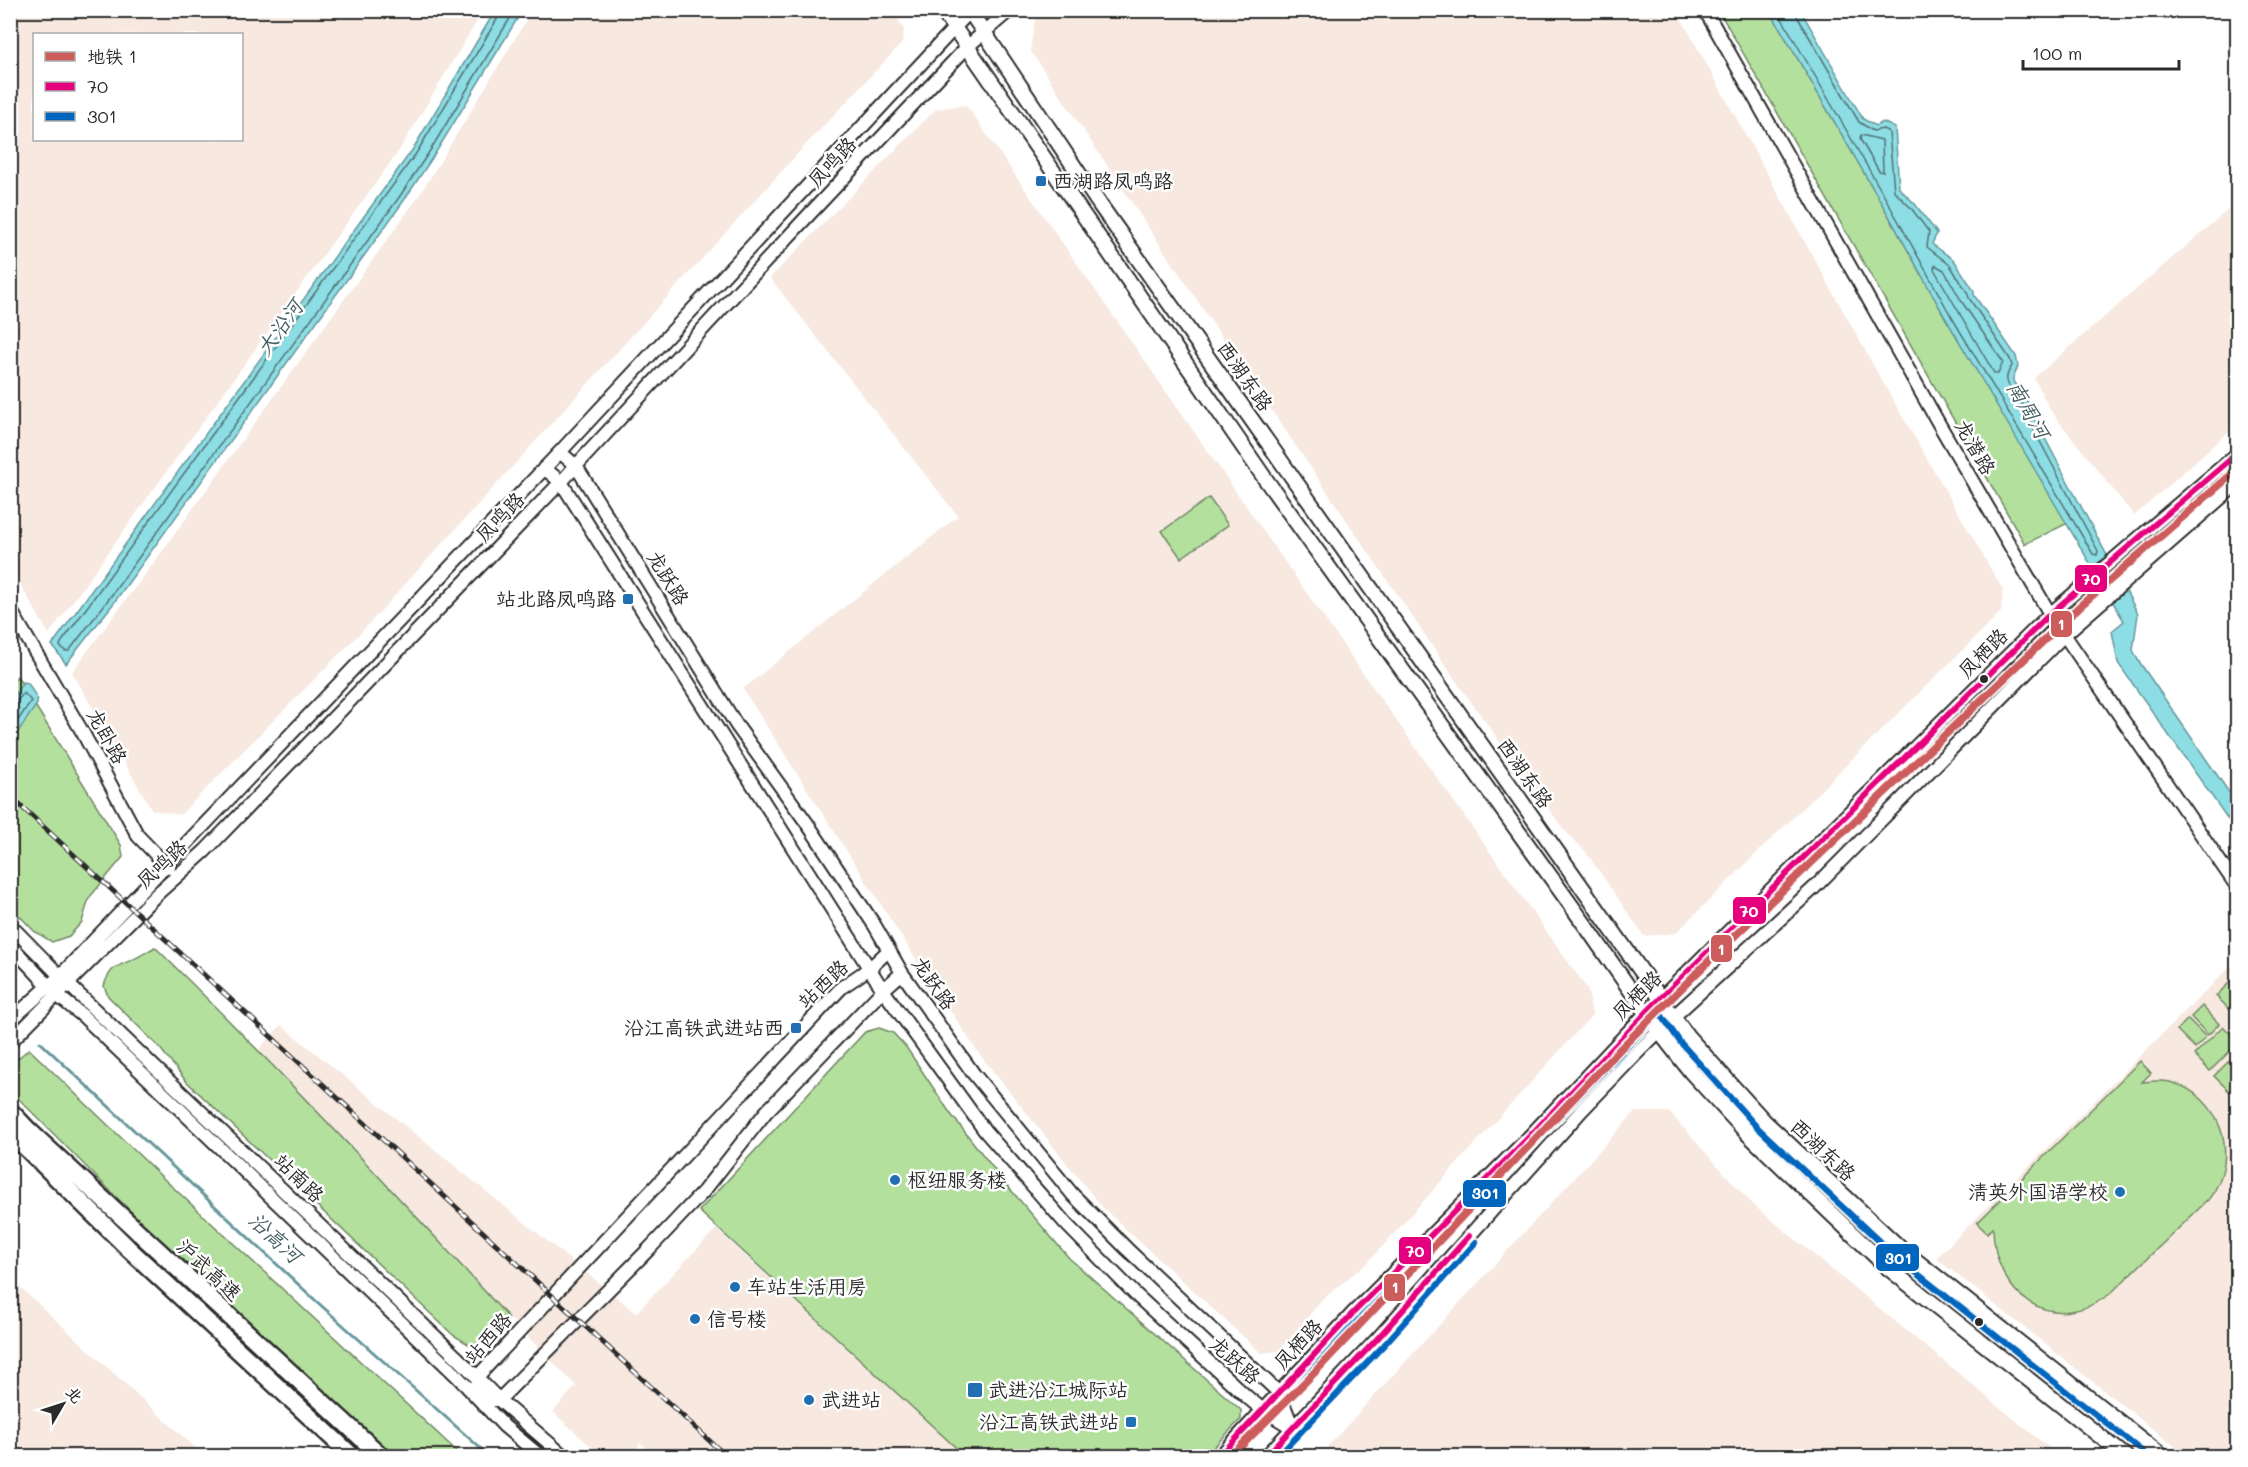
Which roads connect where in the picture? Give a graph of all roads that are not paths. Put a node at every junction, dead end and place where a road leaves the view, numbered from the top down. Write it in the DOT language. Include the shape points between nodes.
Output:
graph roads {
  1 [pos="942,10"];
  2 [pos="1010,10"];
  3 [pos="1705,10"];
  4 [pos="970,11"];
  5 [pos="954,27"];
  6 [pos="985,32"];
  7 [pos="968,47"];
  8 [pos="560,452"];
  9 [pos="2238,453"];
  10 [pos="576,466"];
  11 [pos="544,468"];
  12 [pos="561,482"];
  13 [pos="2238,483"];
  14 [pos="10,609"];
  15 [pos="2050,614"];
  16 [pos="2065,634"];
  17 [pos="165,864"];
  18 [pos="177,875"];
  19 [pos="2238,888"];
  20 [pos="10,925"];
  21 [pos="10,945"];
  22 [pos="889,950"];
  23 [pos="870,968"];
  24 [pos="902,973"];
  25 [pos="60,976"];
  26 [pos="69,985"];
  27 [pos="49,987"];
  28 [pos="883,990"];
  29 [pos="58,996"];
  30 [pos="1661,999"];
  31 [pos="1647,1012"];
  32 [pos="1673,1017"];
  33 [pos="10,1021"];
  34 [pos="1659,1031"];
  35 [pos="10,1042"];
  36 [pos="10,1111"];
  37 [pos="10,1132"];
  38 [pos="477,1377"];
  39 [pos="1279,1393"];
  40 [pos="478,1399"];
  41 [pos="499,1400"];
  42 [pos="1263,1410"];
  43 [pos="1293,1428"];
  44 [pos="352,1456"];
  45 [pos="381,1456"];
  46 [pos="540,1456"];
  47 [pos="564,1456"];
  48 [pos="1220,1456"];
  49 [pos="1266,1456"];
  50 [pos="2125,1456"];
  51 [pos="2162,1456"];
  1 -- 5 [label="main road, 西湖东路"];
  2 -- 6 [label="street, 凤鸣路"];
  3 -- 15 [label="street, 龙潜路"];
  4 -- 5 [label="street, 凤鸣路"];
  4 -- 6 [label="main road, 西湖东路"];
  5 -- 7 [label="main road, 西湖东路"];
  5 -- 8 [label="street, 凤鸣路"];
  6 -- 7 [label="street, 凤鸣路"];
  6 -- 30 [label="main road, 西湖东路" via="1100,205"];
  7 -- 10 [label="street, 凤鸣路"];
  7 -- 31 [label="main road, 西湖东路" via="1273,489"];
  8 -- 10 [label="street, 龙跃路"];
  8 -- 11 [label="street, 凤鸣路"];
  9 -- 15 [label="street, 凤栖路"];
  10 -- 12 [label="street, 凤鸣路"];
  10 -- 22 [label="street, 龙跃路" via="737,726 809,826"];
  11 -- 12 [label="street, 龙跃路"];
  11 -- 17 [label="street, 凤鸣路"];
  12 -- 18 [label="street, 凤鸣路" via="205,851"];
  12 -- 23 [label="street, 龙跃路"];
  13 -- 16 [label="street, 凤栖路"];
  14 -- 17 [label="street, 龙卧路" via="83,732 138,836"];
  15 -- 16 [label="street, 龙潜路"];
  15 -- 30 [label="street, 凤栖路"];
  16 -- 19 [label="street, 龙潜路"];
  16 -- 32 [label="street, 凤栖路" via="1814,888"];
  17 -- 18 [label="street, 龙卧路"];
  17 -- 25 [label="street, 凤鸣路"];
  18 -- 26 [label="street, 凤鸣路"];
  20 -- 25 [label="street, 站南路"];
  21 -- 27 [label="street, 站南路"];
  22 -- 23 [label="street, 站西路"];
  22 -- 24 [label="street, 龙跃路"];
  23 -- 28 [label="street, 龙跃路"];
  23 -- 38 [label="street, 站西路" via="834,996"];
  24 -- 28 [label="street"];
  24 -- 39 [label="street, 龙跃路" via="973,1073 1074,1195"];
  25 -- 26 [label="street, 站南路"];
  25 -- 27 [label="street, 凤鸣路"];
  26 -- 29 [label="street, 凤鸣路"];
  26 -- 38 [label="street, 站南路"];
  27 -- 29 [label="street, 站南路"];
  27 -- 33 [label="street, 凤鸣路"];
  28 -- 41 [label="street" via="766,1112 703,1192"];
  28 -- 42 [label="street, 龙跃路" via="985,1131 1066,1224 1135,1294"];
  29 -- 35 [label="street, 凤鸣路"];
  29 -- 40 [label="street, 站南路"];
  30 -- 31 [label="street, 凤栖路"];
  30 -- 32 [label="main road, 西湖东路"];
  31 -- 34 [label="main road, 西湖东路"];
  31 -- 39 [label="street, 凤栖路"];
  32 -- 34 [label="street, 凤栖路"];
  32 -- 51 [label="main road, 西湖东路" via="1764,1121 1900,1248"];
  34 -- 43 [label="street, 凤栖路" via="1583,1108"];
  34 -- 50 [label="main road, 西湖东路" via="1748,1134 1887,1267"];
  36 -- 45 [label="highway, 沪武高速"];
  37 -- 44 [label="highway, 沪武高速" via="128,1248"];
  38 -- 40 [label="street, 站西路"];
  38 -- 41 [label="street, 站南路"];
  39 -- 42 [label="street, 凤栖路"];
  39 -- 43 [label="street, 龙跃路"];
  40 -- 41 [label="street"];
  40 -- 46 [label="street, 站南路"];
  41 -- 47 [label="street, 站南路"];
  42 -- 43 [label="street, 龙跃路"];
  42 -- 48 [label="street, 凤栖路"];
  43 -- 49 [label="street, 凤栖路"];
}
